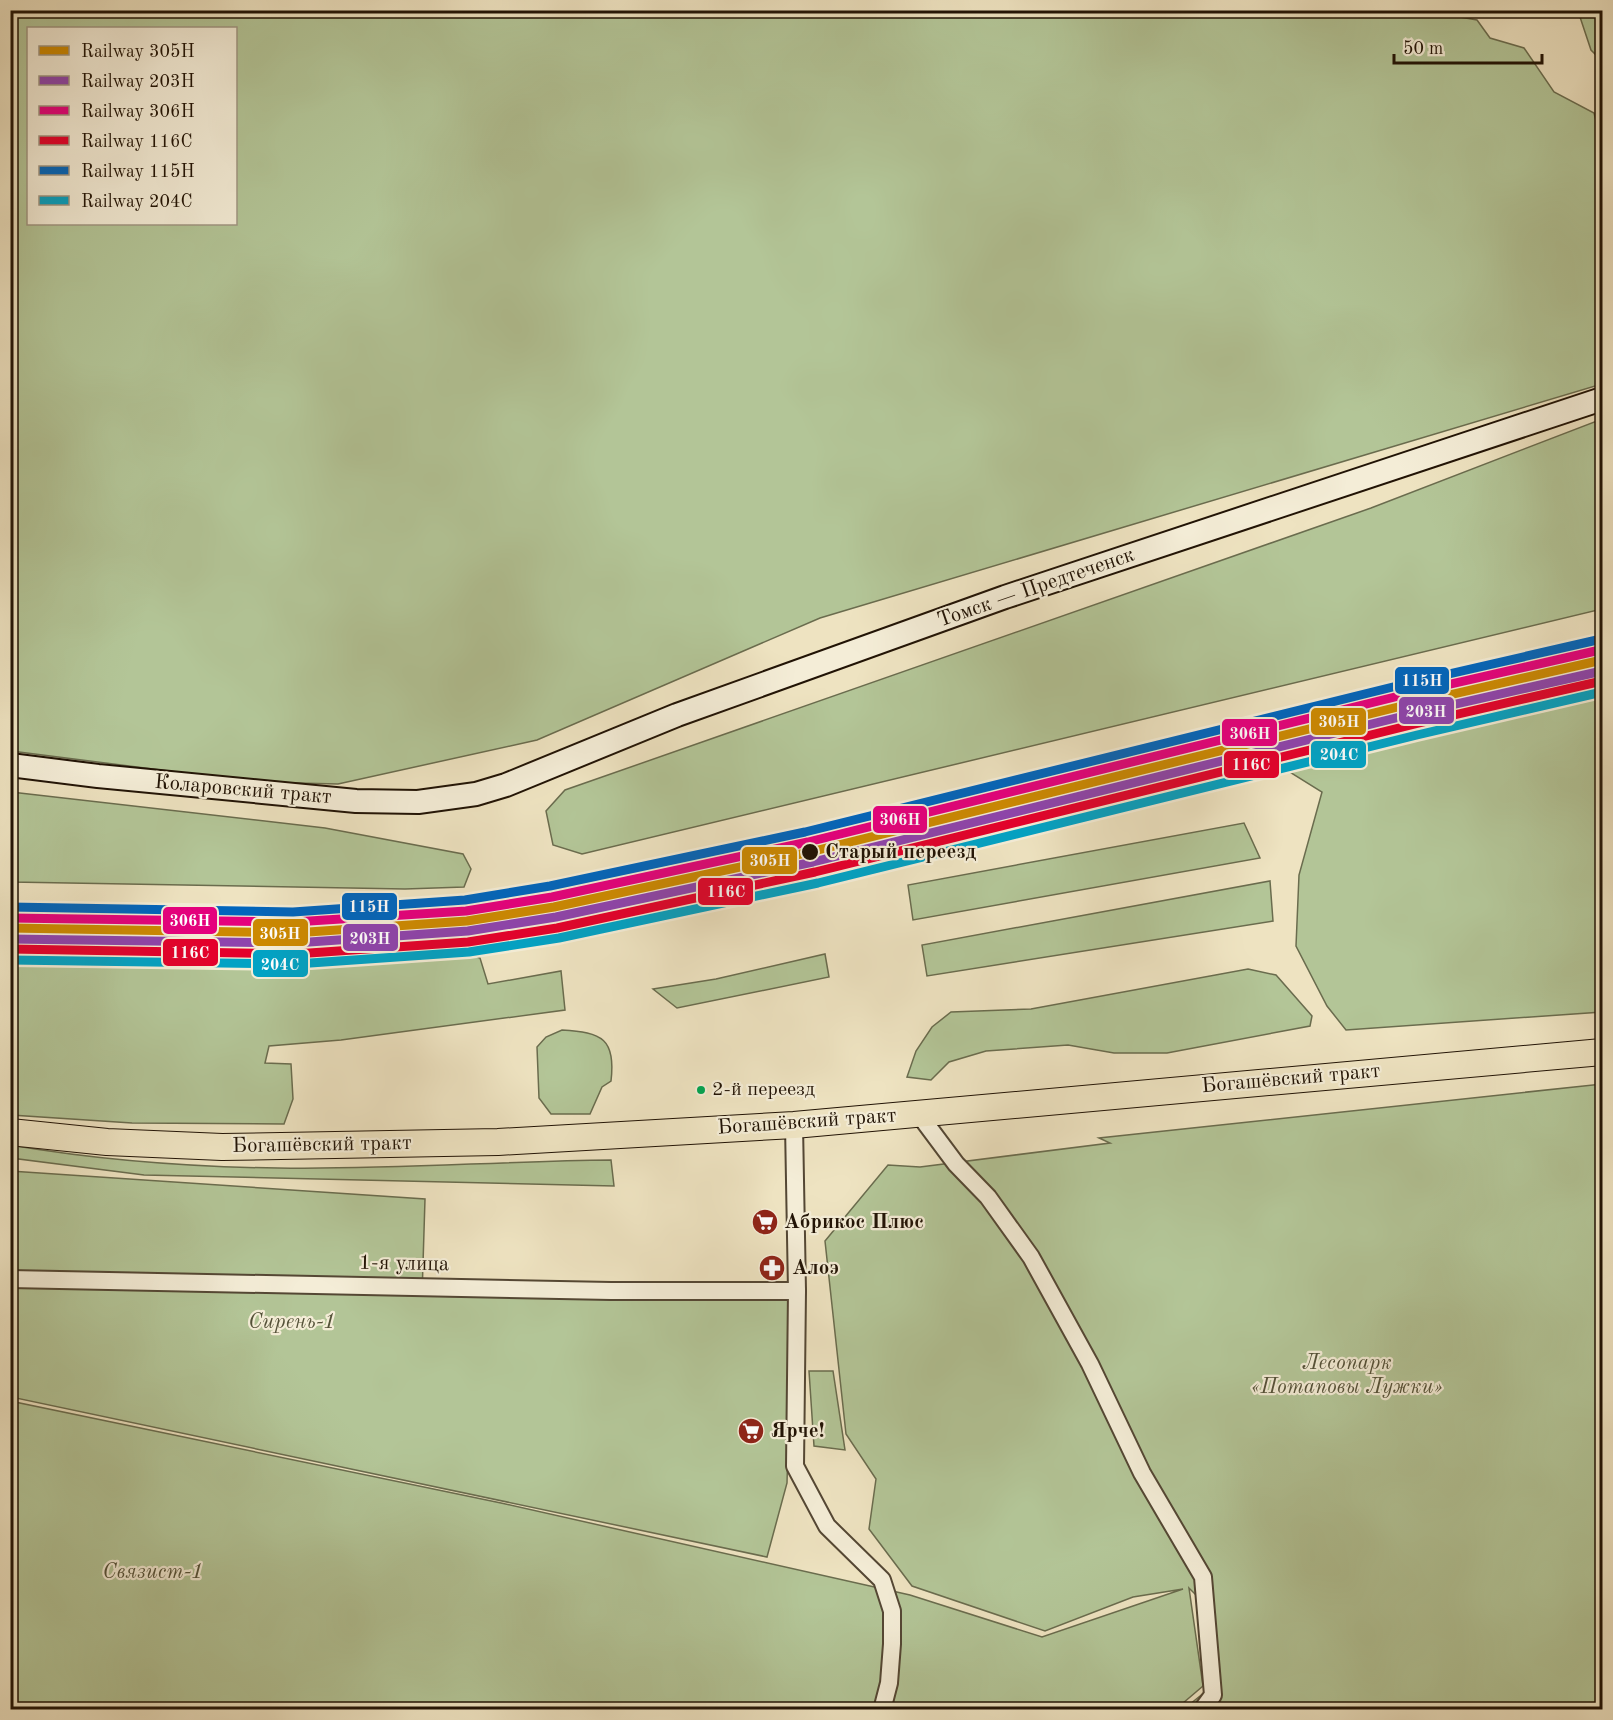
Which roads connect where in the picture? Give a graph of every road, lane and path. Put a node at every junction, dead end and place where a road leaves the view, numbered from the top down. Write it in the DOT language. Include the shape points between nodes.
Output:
graph roads {
  1 [pos="1602,399"];
  2 [pos="10,765"];
  3 [pos="476,794"];
  4 [pos="1602,1052"];
  5 [pos="918,1113"];
  6 [pos="794,1125"];
  7 [pos="10,1132"];
  8 [pos="10,1279"];
  9 [pos="797,1291"];
  10 [pos="882,1710"];
  11 [pos="1202,1710"];
  1 -- 3 [label="main road, Томск — Предтеченск" via="1005,597 677,715"];
  2 -- 3 [label="main road, Коларовский тракт" via="356,801 418,802"];
  4 -- 5 [label="main road, Богашёвский тракт"];
  5 -- 6 [label="main road, Богашёвский тракт"];
  5 -- 11 [label="street" via="956,1164 988,1197 1031,1257 1090,1364 1142,1473 1203,1577 1213,1695"];
  6 -- 7 [label="main road, Богашёвский тракт" via="498,1143 222,1147 107,1142"];
  6 -- 9 [label="street"];
  8 -- 9 [label="street, 1-я улица" via="599,1291"];
  9 -- 10 [label="street" via="795,1466 827,1526 882,1580 892,1622 889,1683"];
}
